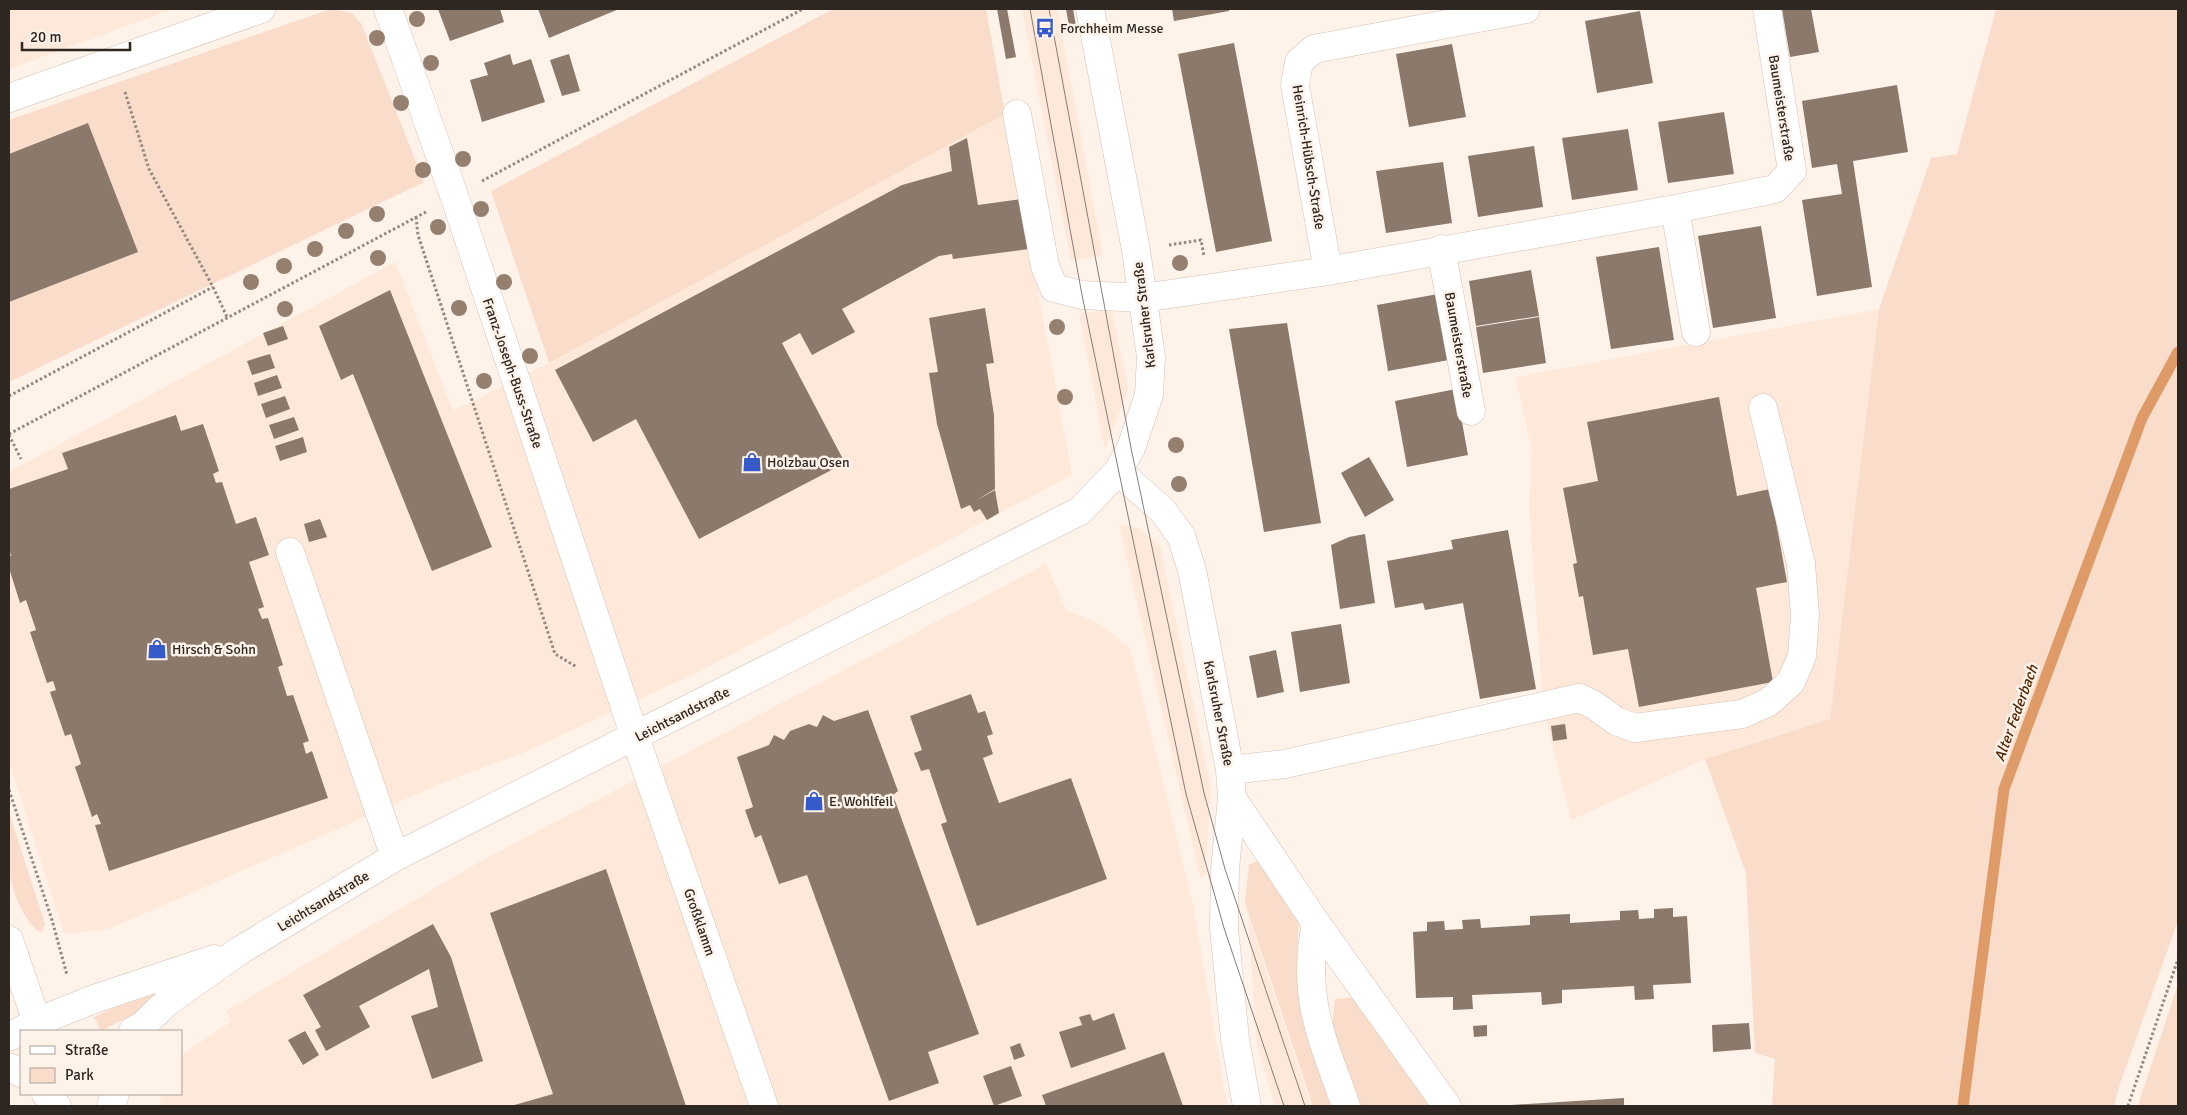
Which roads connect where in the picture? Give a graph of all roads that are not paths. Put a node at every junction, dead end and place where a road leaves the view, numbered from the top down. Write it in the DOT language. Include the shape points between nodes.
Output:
graph roads {
  1 [pos="261,9"];
  2 [pos="388,9"];
  3 [pos="1090,9"];
  4 [pos="1526,9"];
  5 [pos="1767,9"];
  6 [pos="207,18"];
  7 [pos="9,98"];
  8 [pos="1017,114"];
  9 [pos="1675,209"];
  10 [pos="1441,250"];
  11 [pos="1328,270"];
  12 [pos="1143,298"];
  13 [pos="1696,332"];
  14 [pos="1763,408"];
  15 [pos="1471,411"];
  16 [pos="1118,471"];
  17 [pos="290,552"];
  18 [pos="635,737"];
  19 [pos="1230,770"];
  20 [pos="1232,798"];
  21 [pos="395,857"];
  22 [pos="1316,923"];
  23 [pos="9,940"];
  24 [pos="240,950"];
  25 [pos="38,1027"];
  26 [pos="138,1030"];
  27 [pos="9,1041"];
  28 [pos="20,1048"];
  29 [pos="47,1095"];
  30 [pos="57,1106"];
  31 [pos="764,1106"];
  32 [pos="1247,1106"];
  33 [pos="1346,1106"];
  34 [pos="1447,1106"];
  1 -- 6 [label="street"];
  2 -- 18 [label="street, Franz-Joseph-Buss-Straße" via="455,198"];
  3 -- 12 [label="street, Karlsruher Straße"];
  4 -- 11 [label="street, Heinrich-Hübsch-Straße" via="1314,49 1299,62 1295,85"];
  5 -- 9 [label="street, Baumeisterstraße" via="1792,172 1776,189"];
  6 -- 7 [label="street" via="115,61"];
  8 -- 12 [label="street" via="1045,266 1054,288 1082,295"];
  9 -- 10 [label="street, Baumeisterstraße"];
  9 -- 13 [label="street"];
  10 -- 11 [label="street, Baumeisterstraße"];
  10 -- 15 [label="street, Baumeisterstraße"];
  11 -- 12 [label="street"];
  12 -- 16 [label="street, Karlsruher Straße" via="1151,357 1149,395 1131,448"];
  14 -- 19 [label="street" via="1801,564 1805,615 1802,656 1791,682 1769,702 1742,714 1635,728 1616,721 1579,698 1285,764"];
  16 -- 18 [label="street, Leichtsandstraße" via="1080,511"];
  16 -- 19 [label="street, Karlsruher Straße" via="1163,511 1181,536 1192,570"];
  17 -- 21 [label="street"];
  18 -- 21 [label="street, Leichtsandstraße"];
  18 -- 31 [label="street, Großklamm"];
  19 -- 20 [label="street, Karlsruher Straße"];
  20 -- 22 [label="street, Karlsruher Straße"];
  20 -- 32 [label="street, Karlsruher Straße" via="1225,869 1224,928"];
  21 -- 24 [label="street, Leichtsandstraße"];
  22 -- 33 [label="street" via="1310,952 1310,988 1315,1020"];
  22 -- 34 [label="street, Karlsruher Straße"];
  23 -- 25 [label="street"];
  24 -- 25 [label="street, Leichtsandstraße" via="76,1006"];
  24 -- 26 [label="street, Leichtsandstraße" via="167,1002"];
  27 -- 28 [label="street"];
  29 -- 30 [label="street"];
}
